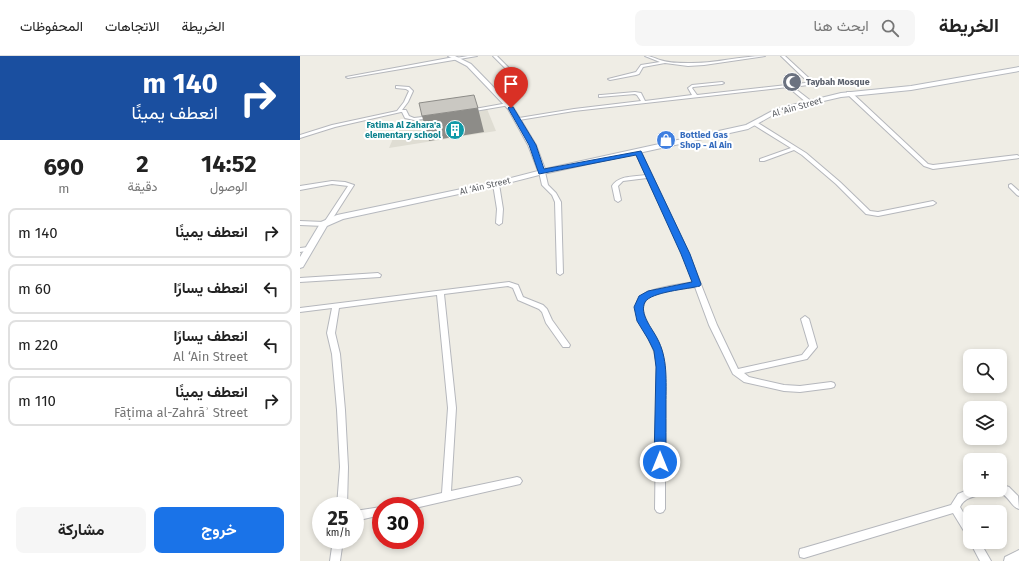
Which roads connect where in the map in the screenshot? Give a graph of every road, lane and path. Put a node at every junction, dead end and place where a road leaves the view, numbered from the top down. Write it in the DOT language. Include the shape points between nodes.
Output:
graph roads {
  1 [pos="474,56"];
  2 [pos="495,56"];
  3 [pos="647,56"];
  4 [pos="762,56"];
  5 [pos="783,56"];
  6 [pos="454,58"];
  7 [pos="668,62"];
  8 [pos="508,69"];
  9 [pos="1019,69"];
  10 [pos="348,77"];
  11 [pos="610,79"];
  12 [pos="722,83"];
  13 [pos="789,86"];
  14 [pos="398,87"];
  15 [pos="849,94"];
  16 [pos="601,96"];
  17 [pos="695,96"];
  18 [pos="644,102"];
  19 [pos="809,102"];
  20 [pos="508,104"];
  21 [pos="399,111"];
  22 [pos="462,112"];
  23 [pos="439,116"];
  24 [pos="519,119"];
  25 [pos="756,124"];
  26 [pos="300,136"];
  27 [pos="795,148"];
  28 [pos="638,152"];
  29 [pos="1017,157"];
  30 [pos="762,160"];
  31 [pos="542,172"];
  32 [pos="649,176"];
  33 [pos="496,184"];
  34 [pos="1011,186"];
  35 [pos="300,188"];
  36 [pos="1019,194"];
  37 [pos="618,200"];
  38 [pos="933,203"];
  39 [pos="300,223"];
  40 [pos="326,223"];
  41 [pos="499,223"];
  42 [pos="309,249"];
  43 [pos="300,250"];
  44 [pos="300,265"];
  45 [pos="560,273"];
  46 [pos="378,275"];
  47 [pos="300,280"];
  48 [pos="697,284"];
  49 [pos="440,292"];
  50 [pos="336,306"];
  51 [pos="300,310"];
  52 [pos="805,319"];
  53 [pos="566,344"];
  54 [pos="736,372"];
  55 [pos="831,385"];
  56 [pos="517,481"];
  57 [pos="1007,491"];
  58 [pos="963,495"];
  59 [pos="342,497"];
  60 [pos="446,497"];
  61 [pos="424,502"];
  62 [pos="1019,505"];
  63 [pos="955,508"];
  64 [pos="660,509"];
  65 [pos="963,521"];
  66 [pos="337,549"];
  67 [pos="979,549"];
  68 [pos="804,553"];
  69 [pos="1019,555"];
  70 [pos="335,561"];
  71 [pos="986,561"];
  72 [pos="1009,561"];
  1 -- 6 [label="street"];
  2 -- 8 [label="street"];
  3 -- 7 [label="street"];
  4 -- 7 [label="street" via="695,64"];
  5 -- 13 [label="street" via="810,80 806,84"];
  6 -- 10 [label="street"];
  6 -- 20 [label="street" via="469,66"];
  7 -- 11 [label="street" via="642,66 638,73"];
  9 -- 15 [label="street, Al ‘Ain Street" via="911,88"];
  12 -- 17 [label="street" via="692,86 690,88"];
  13 -- 17 [label="street"];
  13 -- 19 [label="street"];
  14 -- 21 [label="street" via="411,91"];
  15 -- 19 [label="street, Al ‘Ain Street"];
  15 -- 29 [label="street" via="926,166"];
  16 -- 18 [label="street" via="636,93"];
  17 -- 18 [label="street"];
  18 -- 24 [label="street"];
  19 -- 25 [label="street, Al ‘Ain Street" via="772,113"];
  20 -- 22 [label="street"];
  20 -- 24 [label="street"];
  21 -- 23 [label="street" via="404,111 411,119"];
  21 -- 26 [label="street"];
  24 -- 31 [label="street"];
  25 -- 27 [label="street"];
  25 -- 28 [label="street, Al ‘Ain Street"];
  27 -- 30 [label="street"];
  27 -- 38 [label="street" via="838,183 868,213 878,214"];
  28 -- 31 [label="street, Al ‘Ain Street"];
  28 -- 32 [label="street"];
  31 -- 33 [label="street, Al ‘Ain Street"];
  31 -- 45 [label="street" via="545,185 558,202"];
  32 -- 37 [label="street" via="619,181 615,186"];
  32 -- 48 [label="street" via="683,247"];
  33 -- 40 [label="street, Al ‘Ain Street" via="368,210"];
  33 -- 41 [label="street" via="500,209"];
  34 -- 36 [label="street"];
  35 -- 40 [label="street" via="345,182 351,185"];
  39 -- 40 [label="street"];
  40 -- 42 [label="street"];
  42 -- 43 [label="street"];
  42 -- 44 [label="street"];
  46 -- 47 [label="street"];
  48 -- 54 [label="street"];
  48 -- 64 [label="street" via="651,293 643,298 639,307 642,321 658,351 661,367"];
  49 -- 50 [label="street"];
  49 -- 53 [label="street" via="509,284 516,287 520,298 545,311"];
  49 -- 60 [label="street" via="452,408"];
  50 -- 51 [label="street"];
  50 -- 59 [label="street" via="331,333 336,354 341,410 344,467"];
  52 -- 54 [label="street" via="813,346 804,357"];
  54 -- 55 [label="street" via="747,380 784,388 804,389"];
  56 -- 60 [label="street"];
  57 -- 62 [label="street"];
  58 -- 63 [label="street"];
  60 -- 61 [label="street"];
  63 -- 65 [label="street"];
  63 -- 68 [label="street"];
  66 -- 70 [label="street"];
  67 -- 71 [label="street"];
  69 -- 72 [label="street"];
}
